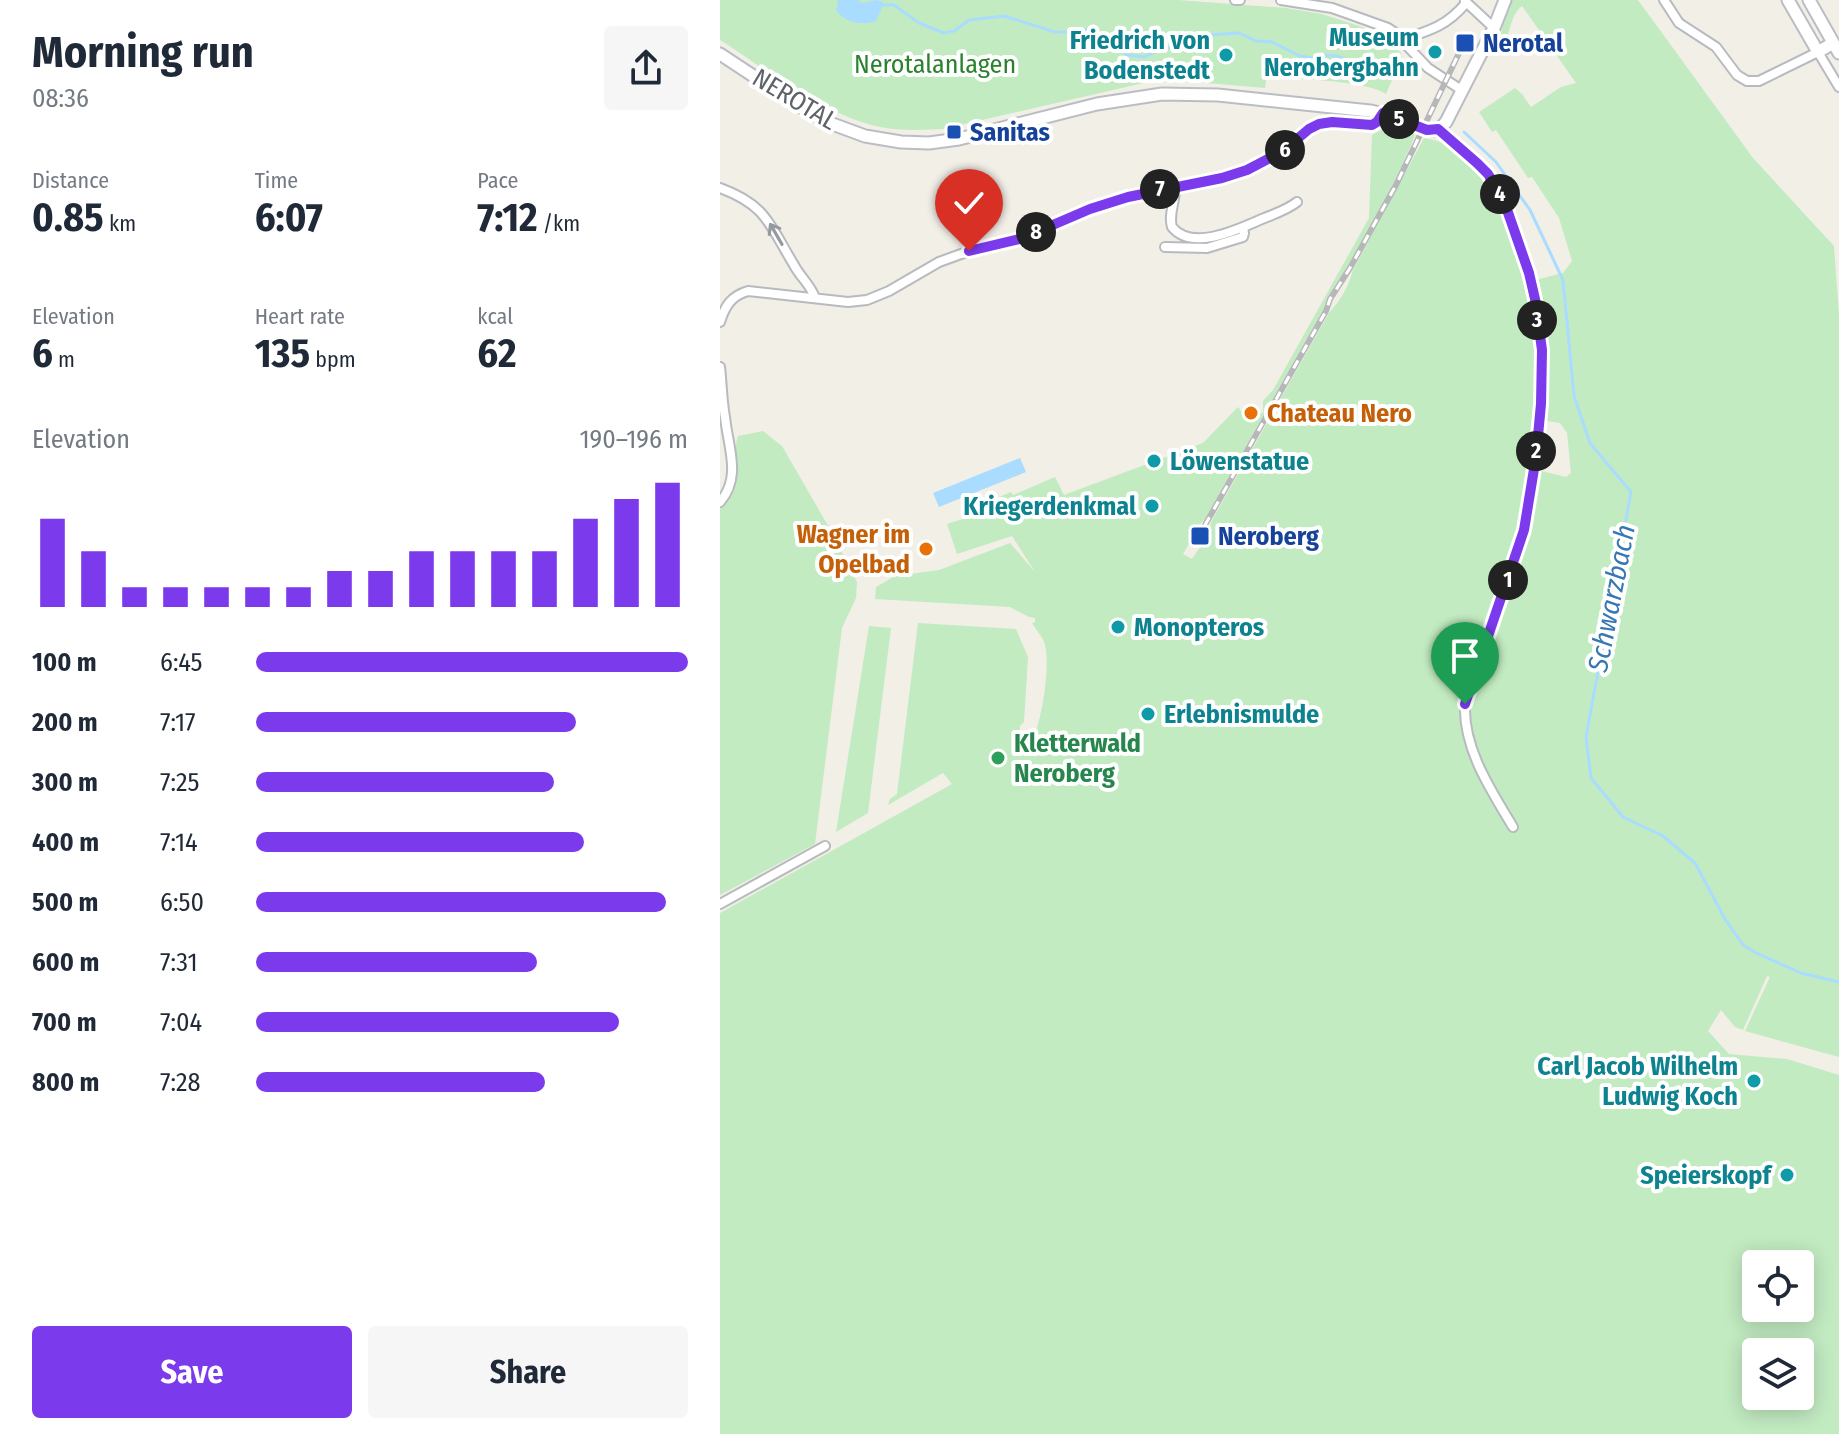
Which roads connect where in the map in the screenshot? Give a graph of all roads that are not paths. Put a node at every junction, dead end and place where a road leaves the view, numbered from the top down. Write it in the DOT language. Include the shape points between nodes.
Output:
graph roads {
  1 [pos="1281,0"];
  2 [pos="1505,0"];
  3 [pos="1664,0"];
  4 [pos="1788,0"];
  5 [pos="1809,0"];
  6 [pos="1465,1"];
  7 [pos="1494,28"];
  8 [pos="1401,40"];
  9 [pos="1836,48"];
  10 [pos="1818,52"];
  11 [pos="720,54"];
  12 [pos="1839,87"];
  13 [pos="1463,91"];
  14 [pos="1383,113"];
  15 [pos="1438,129"];
  16 [pos="1175,187"];
  17 [pos="720,188"];
  18 [pos="1297,202"];
  19 [pos="1243,227"];
  20 [pos="1165,247"];
  21 [pos="815,298"];
  22 [pos="720,322"];
  23 [pos="720,367"];
  24 [pos="723,426"];
  25 [pos="720,502"];
  26 [pos="1513,827"];
  27 [pos="825,846"];
  28 [pos="720,904"];
  1 -- 8 [label="street" via="1367,20"];
  2 -- 7 [label="street"];
  3 -- 10 [label="street" via="1679,23 1716,47 1747,81 1764,80"];
  4 -- 10 [label="street"];
  5 -- 9 [label="street"];
  6 -- 7 [label="street"];
  6 -- 8 [label="street" via="1440,27"];
  7 -- 13 [label="street"];
  8 -- 13 [label="street" via="1428,68"];
  9 -- 10 [label="street"];
  10 -- 12 [label="street"];
  11 -- 14 [label="street, NEROTAL" via="827,122 901,142 959,139 1097,104 1162,94"];
  13 -- 15 [label="street"];
  14 -- 15 [label="street, NEROTAL" via="1427,130"];
  14 -- 16 [label="street" via="1372,125 1319,124 1247,170"];
  15 -- 26 [label="street, NEROTAL" via="1488,174 1504,201 1529,273 1542,350 1536,457 1524,530 1465,704 1471,746"];
  16 -- 19 [label="street" via="1170,218 1175,231 1202,238"];
  16 -- 21 [label="street" via="1110,202 1020,239 939,262 867,300"];
  21 -- 17 [label="street, one-way" via="764,216"];
  18 -- 19 [label="street"];
  19 -- 20 [label="street" via="1243,237 1215,247"];
  21 -- 22 [label="street" via="748,291 728,302"];
  23 -- 24 [label="street"];
  24 -- 25 [label="street" via="732,476"];
  27 -- 28 [label="street"];
}
